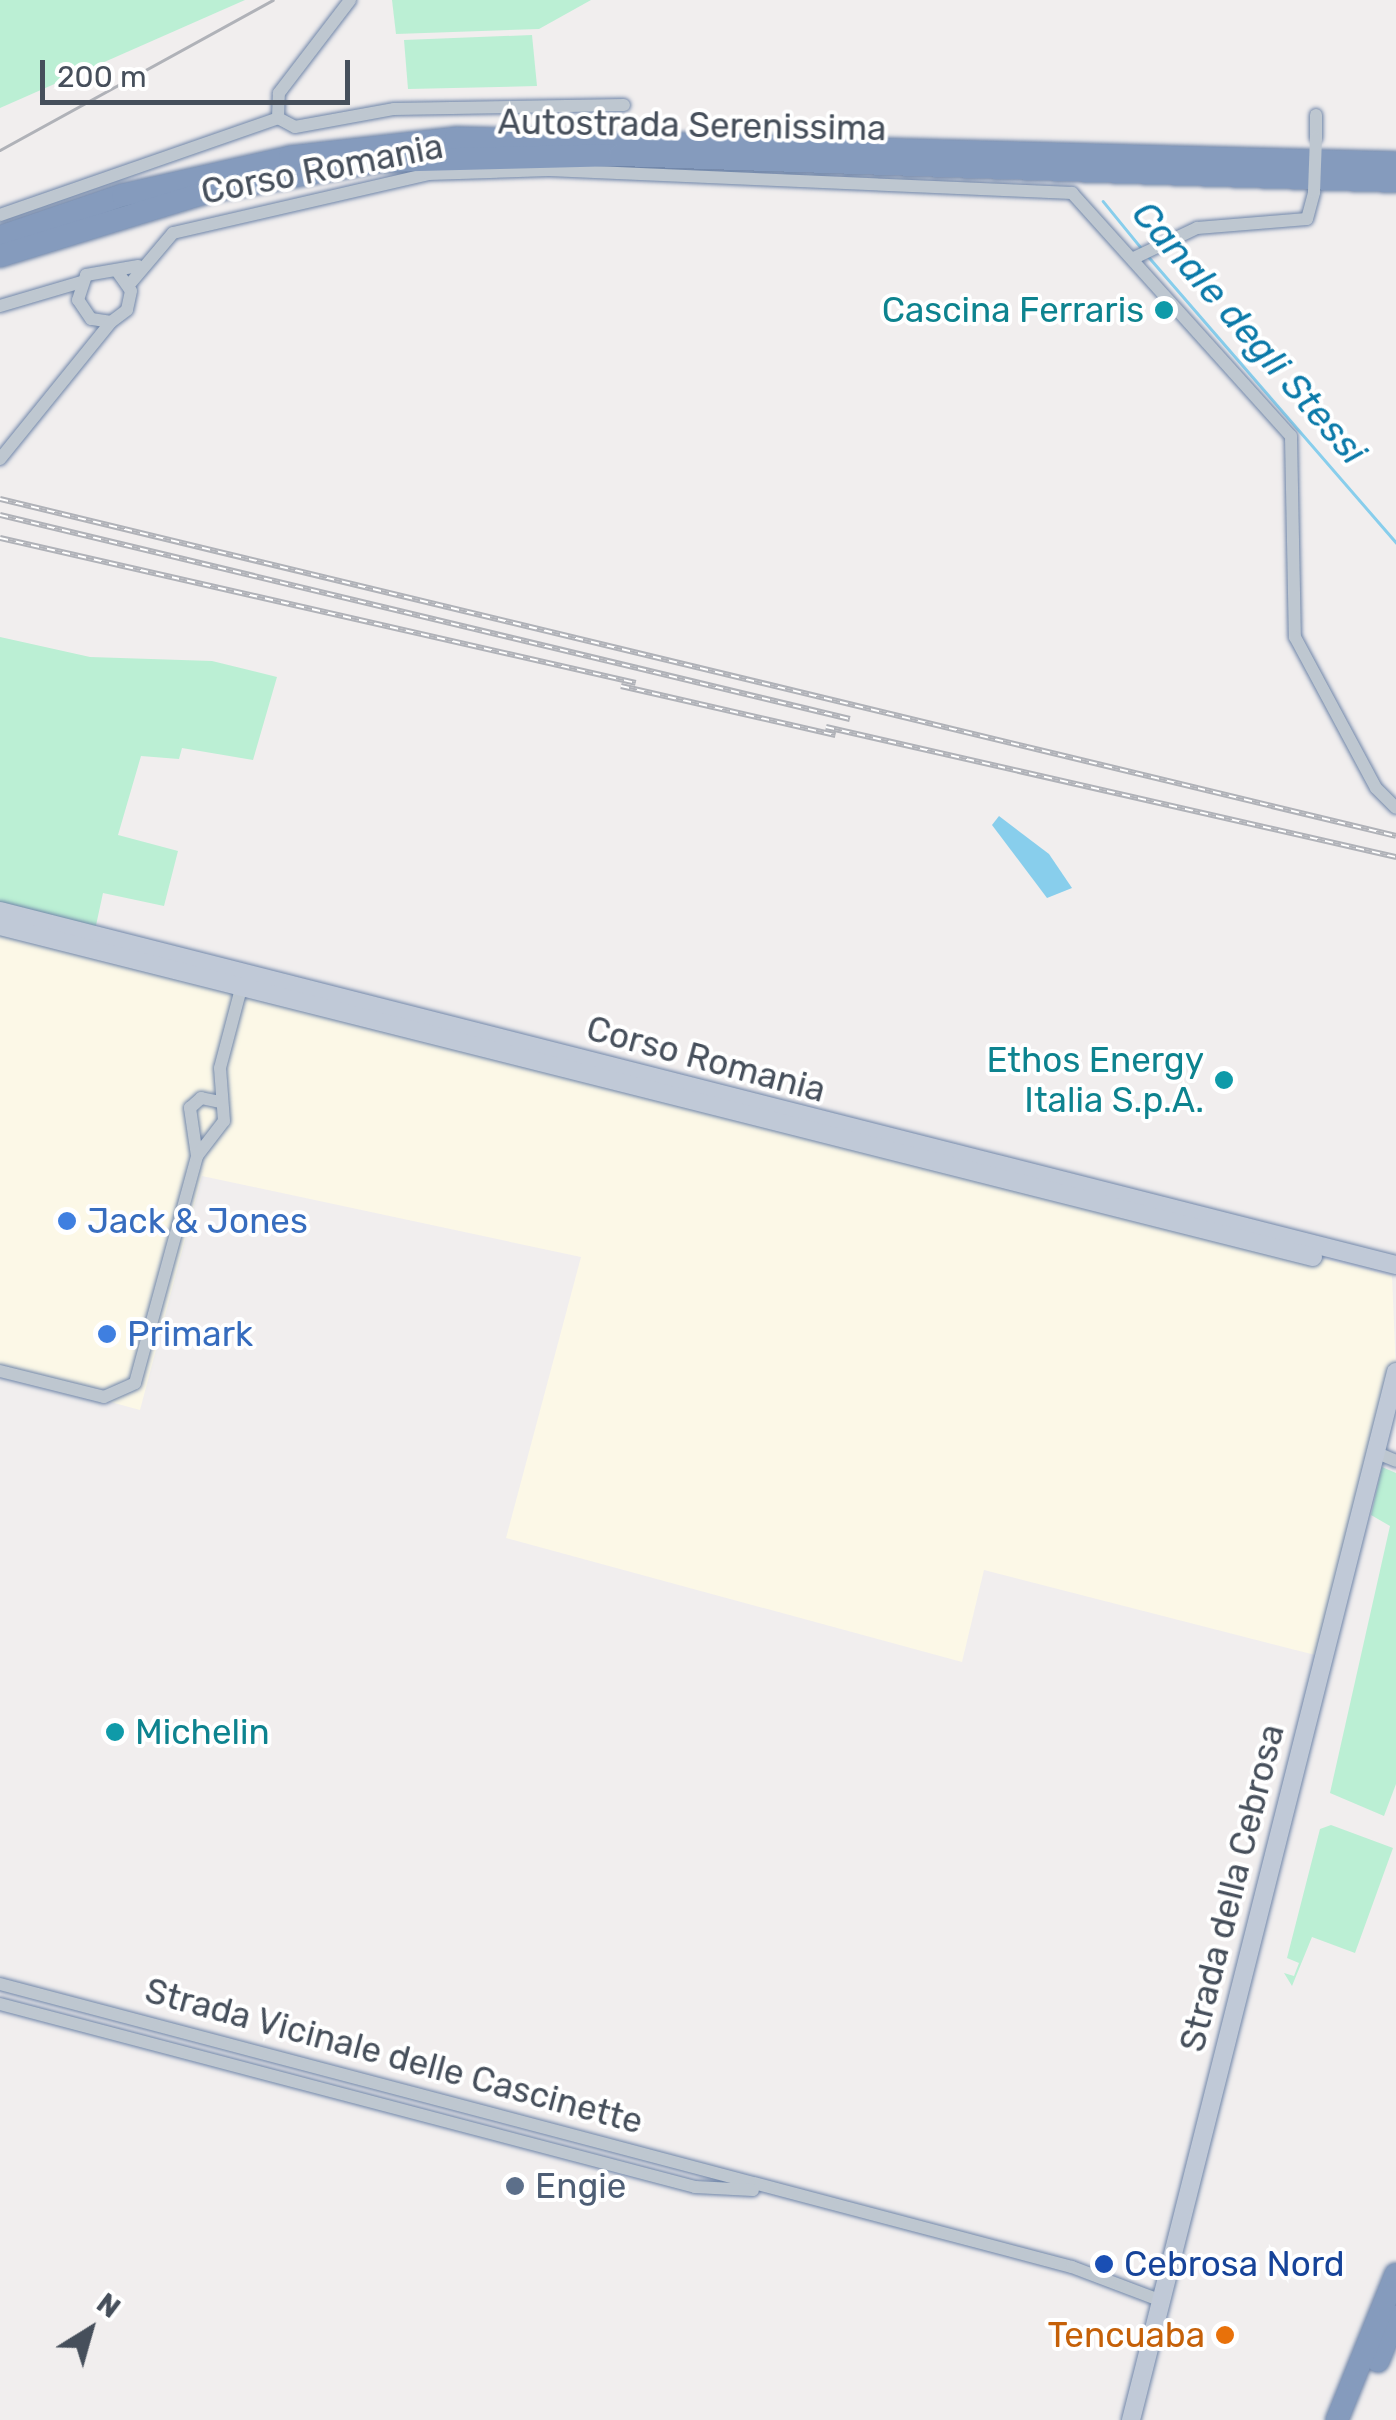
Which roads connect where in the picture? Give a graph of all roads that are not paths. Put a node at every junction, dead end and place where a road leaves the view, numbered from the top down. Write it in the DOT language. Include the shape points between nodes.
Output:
graph roads {
  1 [pos="350,0"];
  2 [pos="624,105"];
  3 [pos="1316,114"];
  4 [pos="278,118"];
  5 [pos="1396,162"];
  6 [pos="1396,181"];
  7 [pos="0,215"];
  8 [pos="0,237"];
  9 [pos="0,256"];
  10 [pos="1134,258"];
  11 [pos="138,266"];
  12 [pos="117,272"];
  13 [pos="81,282"];
  14 [pos="129,284"];
  15 [pos="44,286"];
  16 [pos="78,300"];
  17 [pos="0,306"];
  18 [pos="87,316"];
  19 [pos="112,322"];
  20 [pos="76,356"];
  21 [pos="3,455"];
  22 [pos="1396,808"];
  23 [pos="0,910"];
  24 [pos="0,926"];
  25 [pos="243,980"];
  26 [pos="220,1068"];
  27 [pos="201,1098"];
  28 [pos="220,1102"];
  29 [pos="194,1127"];
  30 [pos="213,1132"];
  31 [pos="197,1156"];
  32 [pos="1395,1275"];
  33 [pos="0,1371"];
  34 [pos="1396,1372"];
  35 [pos="1375,1452"];
  36 [pos="1396,1461"];
  37 [pos="0,1984"];
  38 [pos="0,2004"];
  39 [pos="312,2066"];
  40 [pos="308,2085"];
  41 [pos="421,2094"];
  42 [pos="416,2114"];
  43 [pos="770,2191"];
  44 [pos="1396,2274"];
  45 [pos="1162,2301"];
  46 [pos="1396,2317"];
  47 [pos="1350,2419"];
  48 [pos="1132,2420"];
  1 -- 4 [label="street" via="279,92"];
  2 -- 4 [label="street" via="394,109 295,127"];
  3 -- 10 [label="street, bridge" via="1307,218 1196,228"];
  4 -- 7 [label="street"];
  5 -- 8 [label="highway, Autostrada Serenissima" via="456,138 290,157 122,195"];
  6 -- 9 [label="highway, Autostrada Serenissima" via="620,155 379,161 211,191"];
  10 -- 11 [label="street, Corso Romania" via="1072,194 549,170 428,174 173,233"];
  10 -- 22 [label="street" via="1291,436 1295,636 1376,788"];
  11 -- 12 [label="street, Corso Romania"];
  11 -- 14 [label="street, Corso Romania"];
  12 -- 13 [label="street" via="101,268"];
  12 -- 14 [label="street"];
  13 -- 15 [label="street"];
  13 -- 16 [label="street"];
  14 -- 19 [label="street" via="127,310"];
  15 -- 16 [label="street"];
  15 -- 17 [label="street"];
  16 -- 18 [label="street"];
  18 -- 19 [label="street"];
  18 -- 20 [label="street"];
  19 -- 20 [label="street"];
  20 -- 21 [label="street"];
  23 -- 25 [label="main road, Corso Romania"];
  24 -- 25 [label="main road, Corso Romania"];
  25 -- 26 [label="street"];
  25 -- 32 [label="main road, Corso Romania"];
  26 -- 27 [label="street"];
  26 -- 28 [label="street"];
  27 -- 28 [label="street"];
  27 -- 29 [label="street" via="190,1108"];
  28 -- 30 [label="street" via="224,1121"];
  29 -- 30 [label="street"];
  29 -- 31 [label="street"];
  30 -- 31 [label="street"];
  31 -- 33 [label="street" via="130,1389 99,1397"];
  34 -- 35 [label="main road, Strada della Cebrosa"];
  35 -- 36 [label="street"];
  35 -- 45 [label="main road, Strada della Cebrosa"];
  37 -- 39 [label="street, Strada Vicinale delle Cascinette"];
  38 -- 40 [label="street, Strada Vicinale delle Cascinette"];
  39 -- 40 [label="street"];
  39 -- 41 [label="street, Strada Vicinale delle Cascinette"];
  40 -- 42 [label="street, Strada Vicinale delle Cascinette"];
  41 -- 42 [label="street"];
  41 -- 43 [label="street, Strada Vicinale delle Cascinette"];
  42 -- 43 [label="street, Strada Vicinale delle Cascinette" via="695,2187"];
  43 -- 45 [label="street, Strada Vicinale delle Cascinette" via="1072,2267"];
  44 -- 47 [label="highway"];
  45 -- 48 [label="main road, Strada della Cebrosa"];
  46 -- 47 [label="highway"];
}
